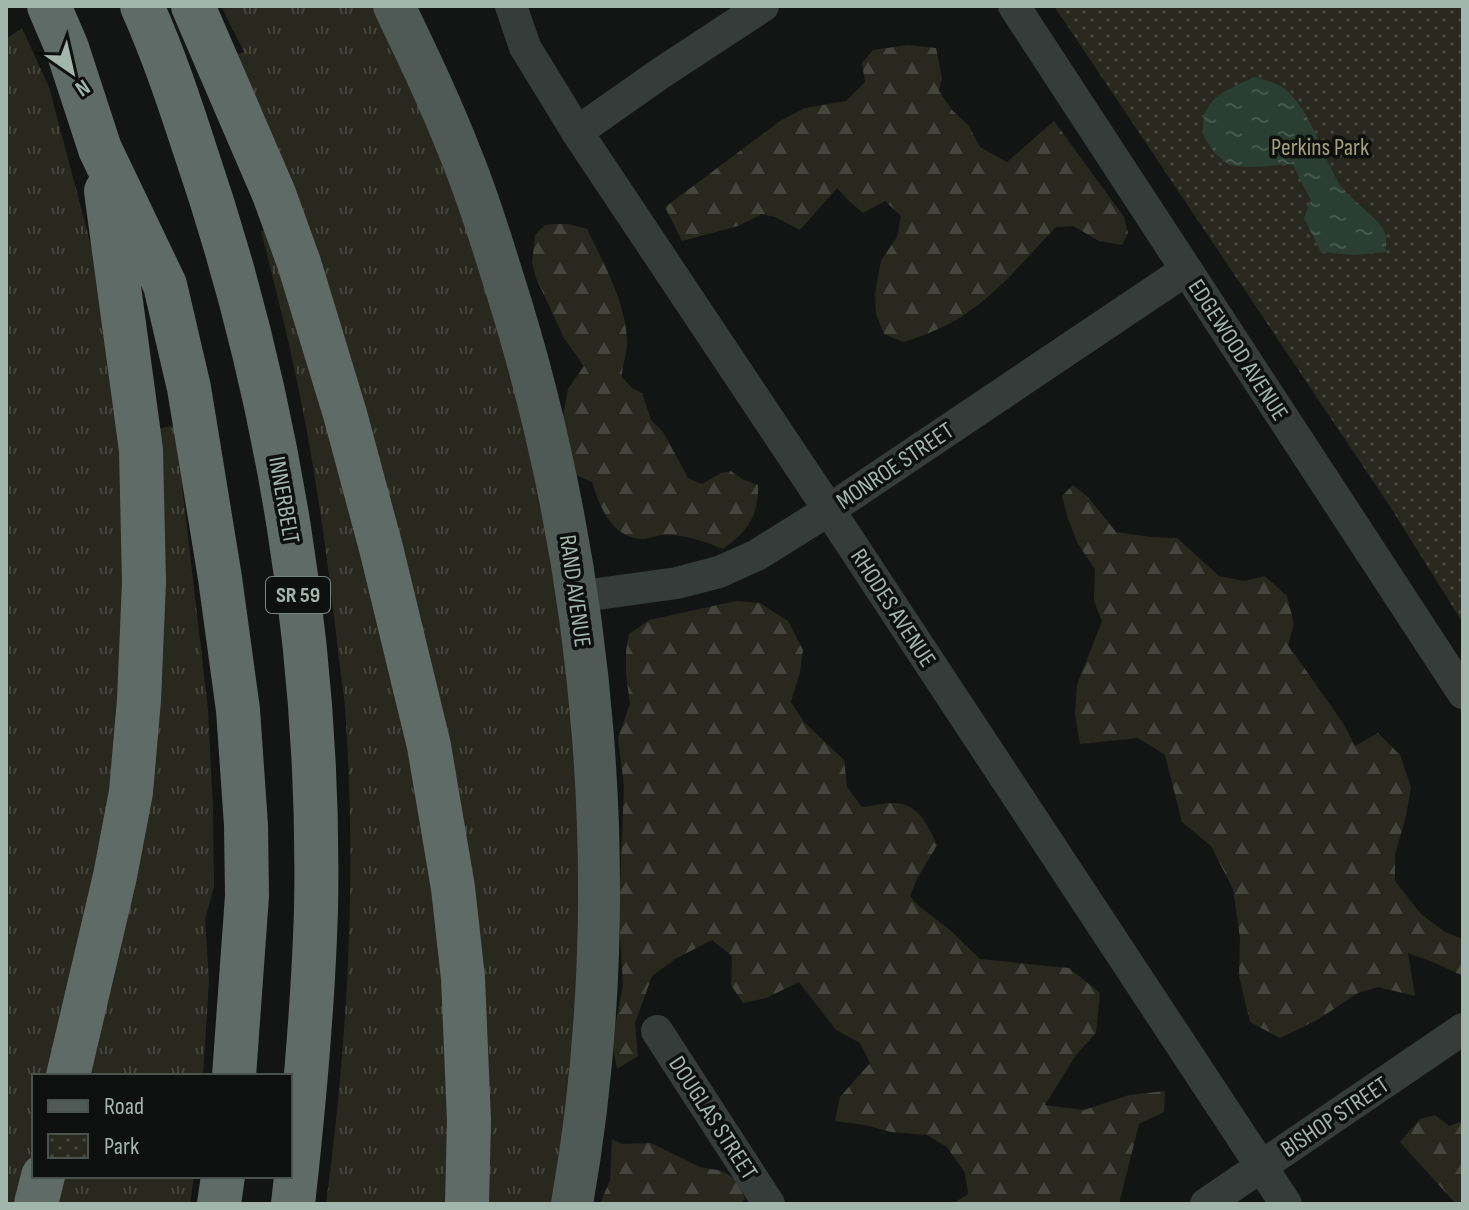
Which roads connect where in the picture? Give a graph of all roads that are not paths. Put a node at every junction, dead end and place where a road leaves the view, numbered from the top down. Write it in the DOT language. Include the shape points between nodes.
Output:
graph roads {
  1 [pos="49,6"];
  2 [pos="142,6"];
  3 [pos="193,6"];
  4 [pos="394,6"];
  5 [pos="511,6"];
  6 [pos="763,6"];
  7 [pos="1014,6"];
  8 [pos="577,132"];
  9 [pos="100,149"];
  10 [pos="1186,270"];
  11 [pos="829,510"];
  12 [pos="576,597"];
  13 [pos="1463,693"];
  14 [pos="1463,1029"];
  15 [pos="657,1031"];
  16 [pos="68,1074"];
  17 [pos="234,1074"];
  18 [pos="1261,1166"];
  19 [pos="42,1178"];
  20 [pos="223,1178"];
  21 [pos="36,1204"];
  22 [pos="219,1204"];
  23 [pos="293,1204"];
  24 [pos="467,1204"];
  25 [pos="572,1204"];
  26 [pos="769,1204"];
  27 [pos="1206,1204"];
  28 [pos="1286,1204"];
  1 -- 9 [label="highway"];
  2 -- 23 [label="highway, INNERBELT / SR 59" via="166,63 232,266 279,465 295,565 309,695 316,909 305,1103"];
  3 -- 24 [label="highway" via="299,263 361,474 429,746 463,978"];
  4 -- 12 [label="main road, RAND AVENUE" via="463,161 524,342 561,500"];
  5 -- 8 [label="street, RHODES AVENUE" via="525,47"];
  6 -- 8 [label="street"];
  7 -- 10 [label="street, EDGEWOOD AVENUE"];
  8 -- 11 [label="street, RHODES AVENUE"];
  9 -- 16 [label="highway" via="141,450 144,582 131,792"];
  9 -- 17 [label="highway" via="165,285 189,388 220,578 238,710 246,839"];
  10 -- 11 [label="street, MONROE STREET"];
  10 -- 13 [label="street, EDGEWOOD AVENUE"];
  11 -- 12 [label="street, MONROE STREET" via="719,572"];
  11 -- 18 [label="street, RHODES AVENUE"];
  12 -- 25 [label="main road, RAND AVENUE" via="589,693 599,859 588,1084"];
  14 -- 18 [label="street, BISHOP STREET"];
  15 -- 26 [label="street, DOUGLAS STREET"];
  18 -- 27 [label="street, BISHOP STREET"];
  18 -- 28 [label="street, RHODES AVENUE"];
  19 -- 21 [label="highway"];
  20 -- 22 [label="highway"];
}
